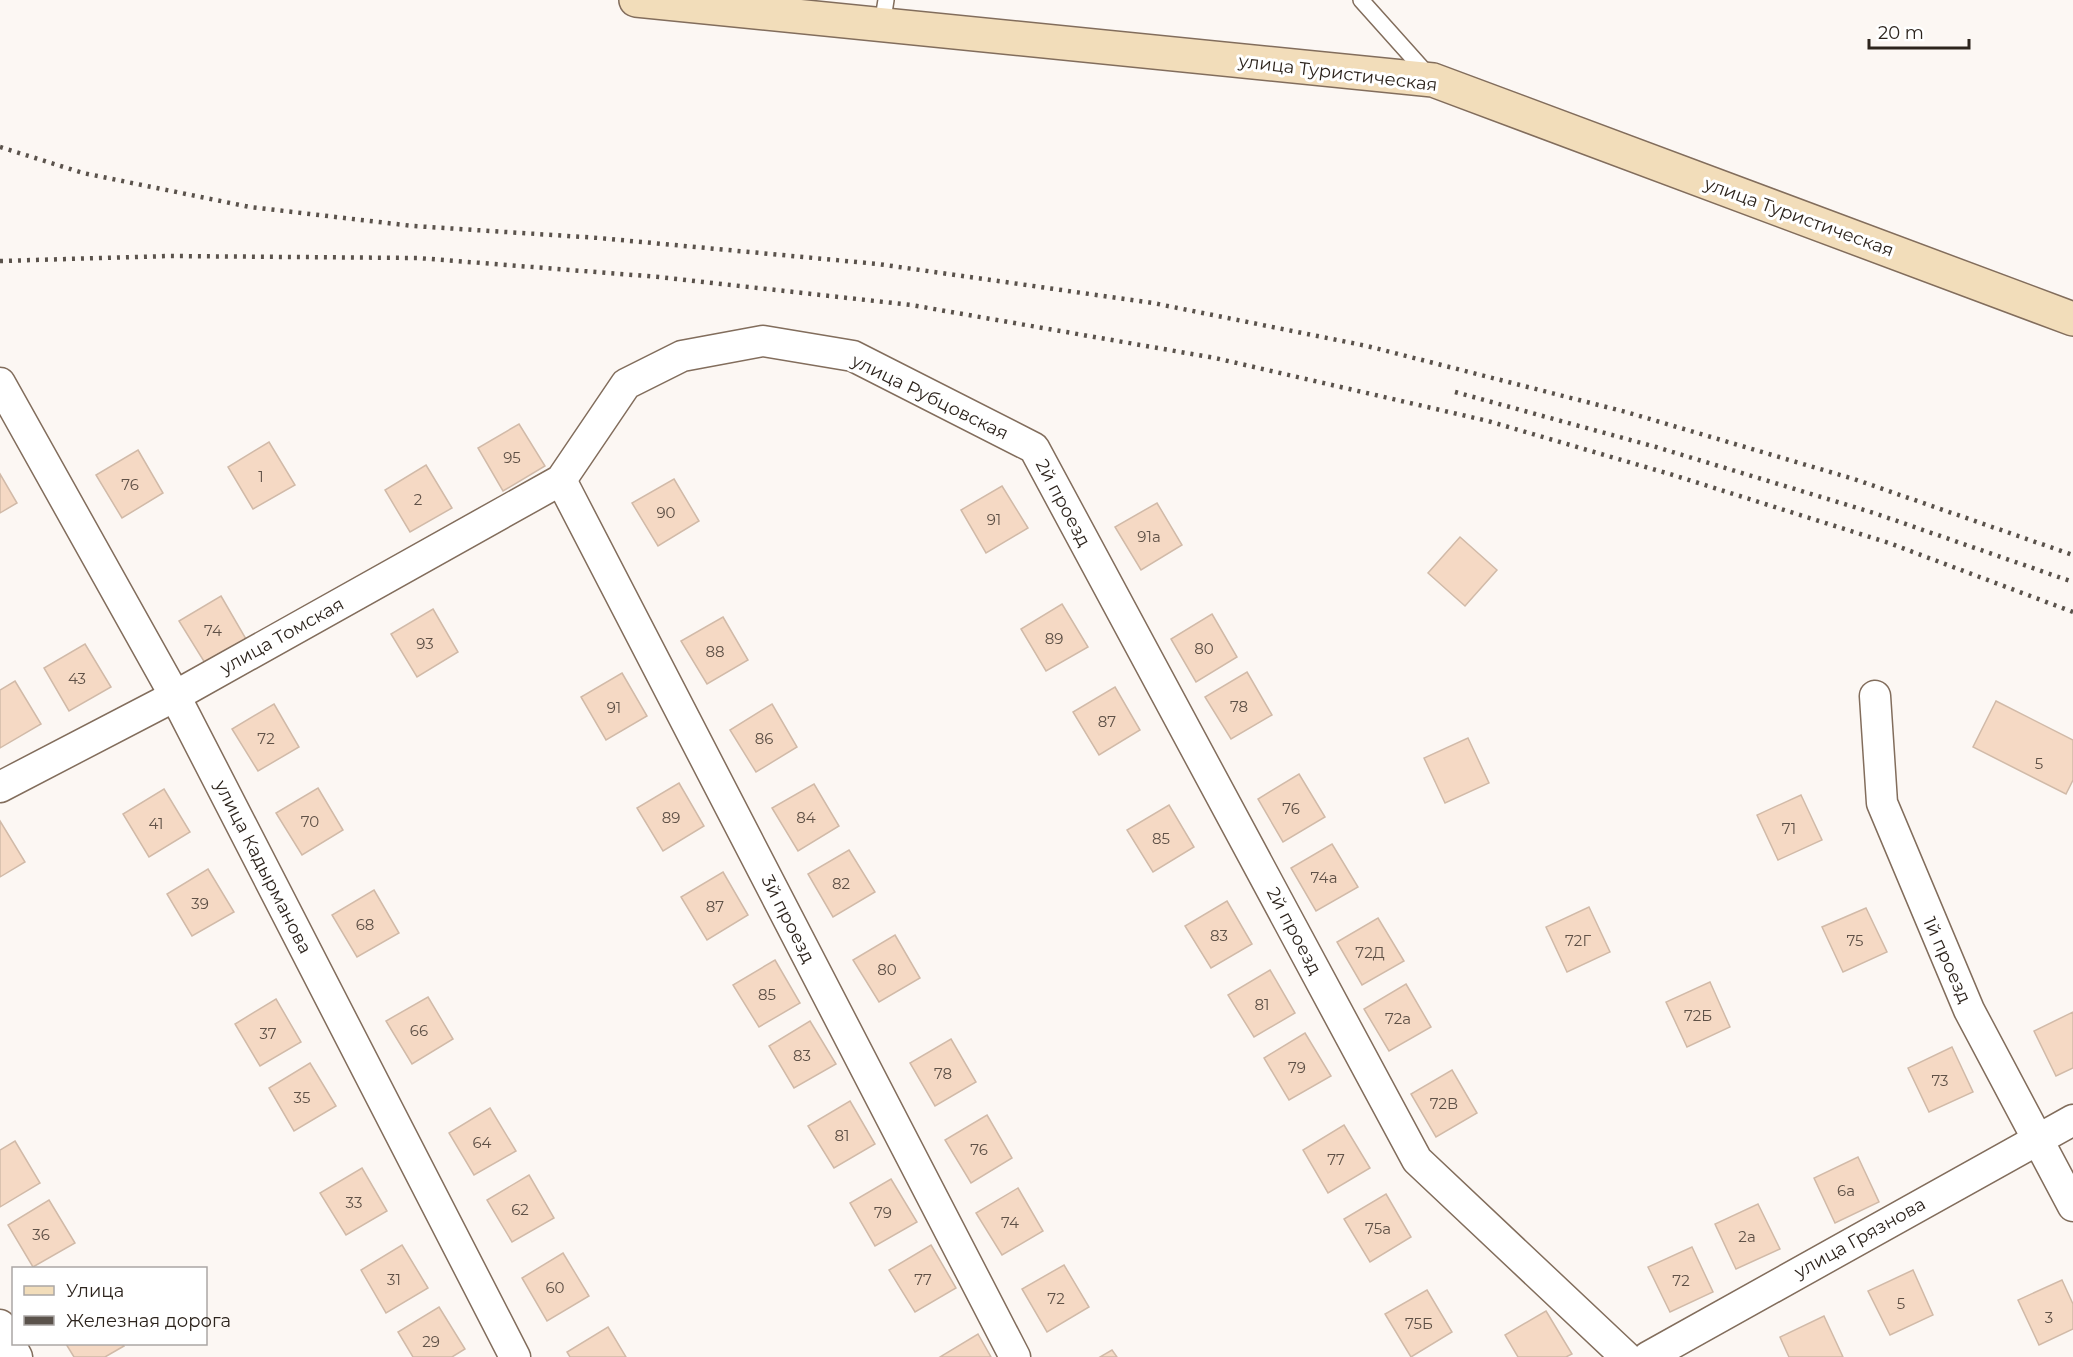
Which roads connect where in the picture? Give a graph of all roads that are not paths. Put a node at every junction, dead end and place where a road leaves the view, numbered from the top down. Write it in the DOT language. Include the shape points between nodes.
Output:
graph roads {
  1 [pos="636,0"];
  2 [pos="1361,0"];
  3 [pos="884,12"];
  4 [pos="1433,80"];
  5 [pos="2073,319"];
  6 [pos="0,383"];
  7 [pos="1034,448"];
  8 [pos="561,480"];
  9 [pos="175,696"];
  10 [pos="1875,696"];
  11 [pos="0,787"];
  12 [pos="2073,1120"];
  13 [pos="2037,1139"];
  14 [pos="2073,1206"];
  15 [pos="0,1325"];
  16 [pos="17,1357"];
  17 [pos="515,1357"];
  18 [pos="1015,1357"];
  19 [pos="1626,1357"];
  20 [pos="1648,1357"];
  1 -- 3 [label="street, улица Туристическая"];
  2 -- 4 [label="lane"];
  3 -- 4 [label="street, улица Туристическая"];
  4 -- 5 [label="street, улица Туристическая"];
  6 -- 9 [label="street, улица Кадырманова"];
  7 -- 8 [label="street, улица Рубцовская" via="853,356 763,341 682,356 626,384"];
  7 -- 19 [label="street, 2й проезд" via="1417,1160"];
  8 -- 9 [label="street, улица Томская"];
  8 -- 18 [label="street, 3й проезд"];
  9 -- 11 [label="street, улица Томская"];
  9 -- 17 [label="street, улица Кадырманова"];
  10 -- 13 [label="street, 1й проезд" via="1882,803 1969,1010"];
  12 -- 13 [label="street, улица Грязнова"];
  13 -- 14 [label="street, 1й проезд"];
  13 -- 20 [label="street, улица Грязнова"];
  15 -- 16 [label="street"];
}
